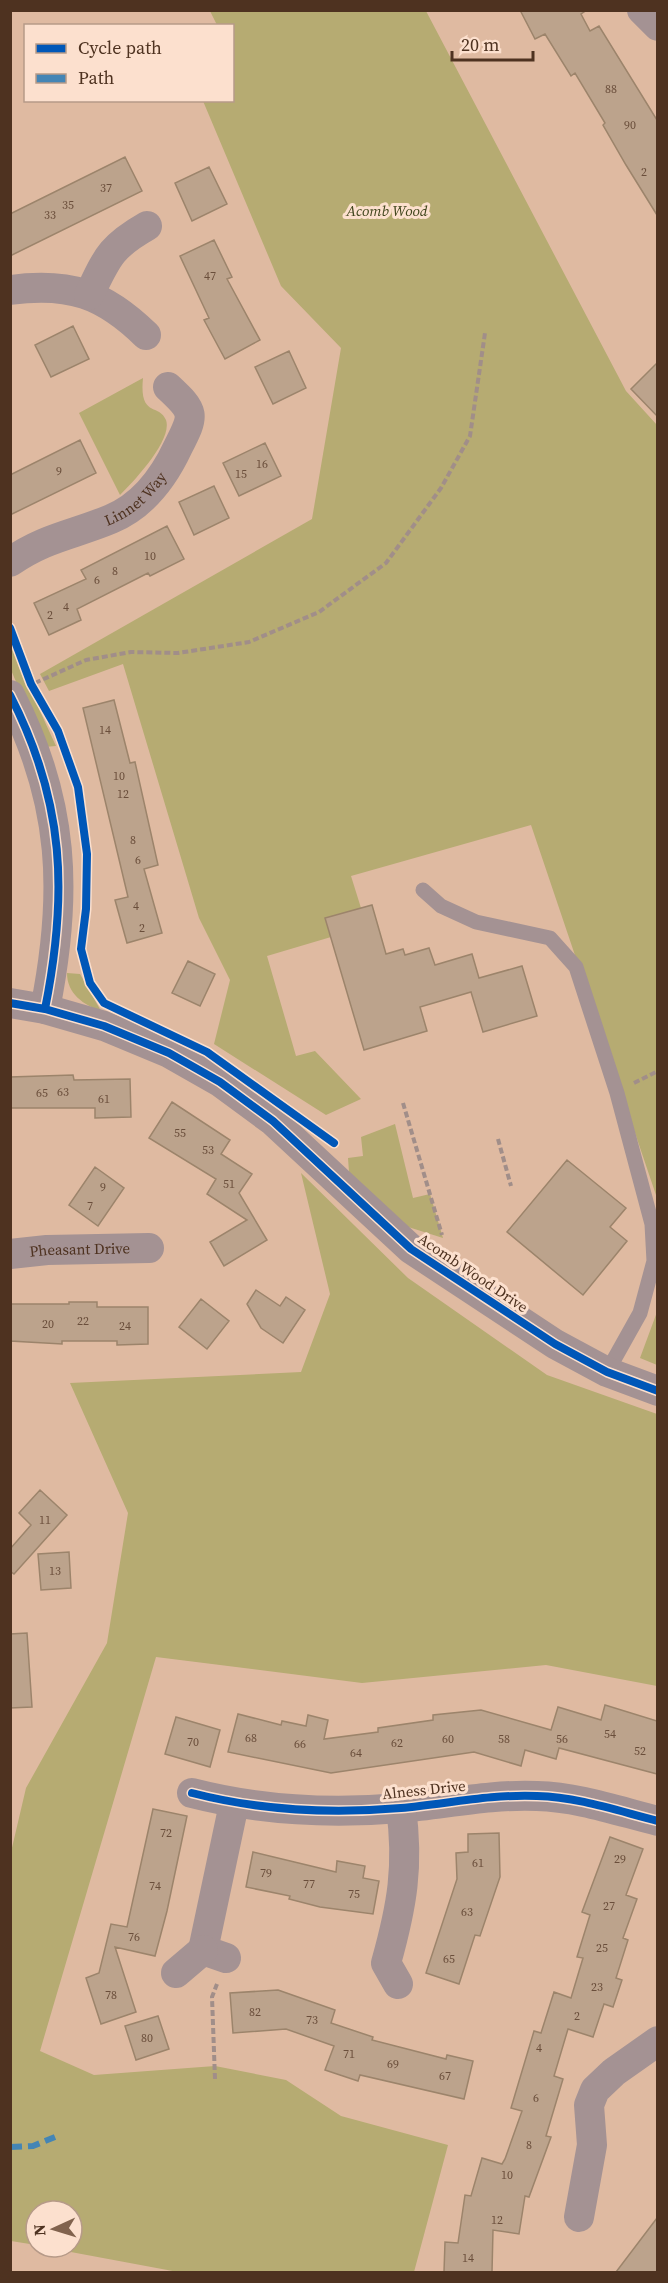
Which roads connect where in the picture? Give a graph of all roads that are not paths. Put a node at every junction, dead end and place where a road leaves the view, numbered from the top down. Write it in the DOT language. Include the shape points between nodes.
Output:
graph roads {
  1 [pos="642,10"];
  2 [pos="657,26"];
  3 [pos="147,226"];
  4 [pos="10,290"];
  5 [pos="89,295"];
  6 [pos="146,335"];
  7 [pos="168,387"];
  8 [pos="10,562"];
  9 [pos="26,686"];
  10 [pos="423,890"];
  11 [pos="10,1003"];
  12 [pos="45,1009"];
  13 [pos="149,1248"];
  14 [pos="10,1254"];
  15 [pos="607,1372"];
  16 [pos="657,1391"];
  17 [pos="192,1793"];
  18 [pos="234,1804"];
  19 [pos="401,1808"];
  20 [pos="657,1821"];
  21 [pos="382,1971"];
  22 [pos="176,1972"];
  23 [pos="657,2040"];
  24 [pos="579,2217"];
  1 -- 2 [label="street"];
  3 -- 5 [label="street" via="122,241 107,259"];
  4 -- 5 [label="street" via="32,287"];
  5 -- 6 [label="street" via="121,311"];
  7 -- 8 [label="street, Linnet Way" via="190,408 192,421 153,489 113,519 57,536"];
  9 -- 12 [label="street" via="32,745 56,834 60,908"];
  10 -- 15 [label="lane" via="441,906 476,922 550,938 576,967 617,1093 652,1224 654,1261 640,1313"];
  11 -- 12 [label="street, Acomb Wood Drive"];
  12 -- 15 [label="street, Acomb Wood Drive" via="104,1026 170,1053 220,1082 273,1120 411,1249 555,1344"];
  13 -- 14 [label="street, Pheasant Drive"];
  15 -- 16 [label="street, Acomb Wood Drive"];
  17 -- 18 [label="street, Alness Drive"];
  18 -- 19 [label="street, Alness Drive" via="311,1812"];
  18 -- 22 [label="street" via="215,1954"];
  19 -- 20 [label="street, Alness Drive" via="499,1796 537,1796 565,1798"];
  19 -- 21 [label="street, Alness Drive" via="406,1848 403,1892"];
  23 -- 24 [label="street" via="595,2090 589,2105 592,2145"];
}
